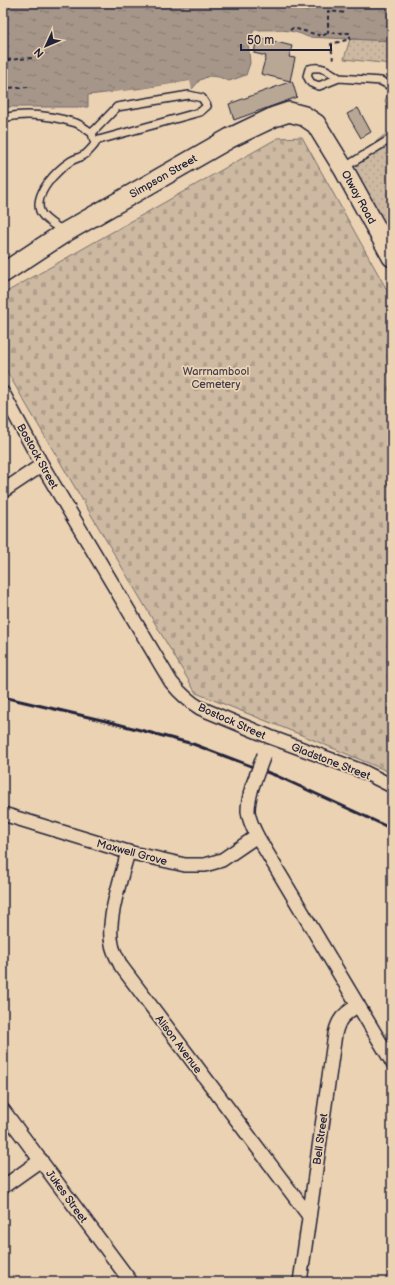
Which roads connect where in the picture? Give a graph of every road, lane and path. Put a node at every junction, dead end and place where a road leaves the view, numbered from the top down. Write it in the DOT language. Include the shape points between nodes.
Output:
graph roads {
  1 [pos="346,12"];
  2 [pos="290,30"];
  3 [pos="328,34"];
  4 [pos="32,58"];
  5 [pos="333,60"];
  6 [pos="339,78"];
  7 [pos="30,87"];
  8 [pos="392,87"];
  9 [pos="3,88"];
  10 [pos="7,108"];
  11 [pos="3,118"];
  12 [pos="92,133"];
  13 [pos="325,138"];
  14 [pos="392,138"];
  15 [pos="94,141"];
  16 [pos="343,168"];
  17 [pos="64,233"];
  18 [pos="392,257"];
  19 [pos="3,273"];
  20 [pos="3,393"];
  21 [pos="42,465"];
  22 [pos="3,491"];
  23 [pos="270,737"];
  24 [pos="392,786"];
  25 [pos="3,814"];
  26 [pos="257,836"];
  27 [pos="128,852"];
  28 [pos="358,1005"];
  29 [pos="388,1048"];
  30 [pos="392,1062"];
  31 [pos="3,1110"];
  32 [pos="41,1160"];
  33 [pos="3,1187"];
  34 [pos="309,1216"];
  35 [pos="131,1282"];
  36 [pos="300,1282"];
  1 -- 3 [label="path" via="328,11"];
  2 -- 3 [label="path" via="293,28 322,36"];
  3 -- 5 [label="path" via="350,33 350,39 331,44"];
  4 -- 10 [label="path" via="6,60"];
  6 -- 8 [label="lane" via="381,80"];
  7 -- 9 [label="path"];
  11 -- 12 [label="lane" via="46,117 77,124"];
  12 -- 15 [label="lane"];
  12 -- 15 [label="lane" via="117,107 189,95 202,98 206,106 200,112"];
  13 -- 16 [label="street, Otway Road"];
  13 -- 17 [label="street, Simpson Street" via="316,124 304,116 288,112 274,117 230,138"];
  14 -- 16 [label="lane"];
  15 -- 17 [label="lane" via="95,144 87,154 71,162 53,177 38,201 40,212"];
  16 -- 18 [label="street, Otway Road"];
  17 -- 19 [label="street, Simpson Street"];
  20 -- 21 [label="street, Bostock Street"];
  21 -- 22 [label="street"];
  21 -- 23 [label="street, Bostock Street" via="171,682 190,702 200,708"];
  23 -- 24 [label="street, Gladstone Street" via="362,771"];
  23 -- 26 [label="street, Bostock Street, bridge" via="248,805 250,821"];
  25 -- 27 [label="street, Maxwell Grove"];
  26 -- 27 [label="street, Maxwell Grove" via="222,860 205,865 185,865"];
  26 -- 28 [label="street, Bostock Street"];
  27 -- 34 [label="street, Alison Avenue" via="114,905 111,942 115,955"];
  28 -- 29 [label="street, Bostock Street"];
  28 -- 34 [label="street, Bell Street" via="337,1024"];
  29 -- 30 [label="street, Bostock Street"];
  31 -- 32 [label="street, Jukes Street"];
  32 -- 33 [label="street"];
  32 -- 35 [label="street, Jukes Street"];
  34 -- 36 [label="street, Bell Street"];
}
